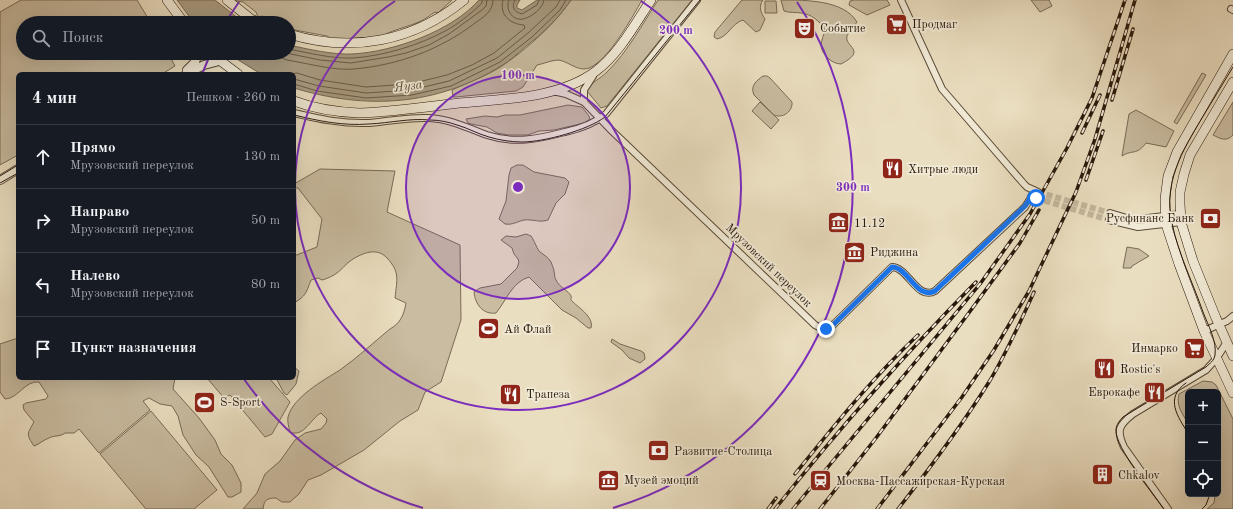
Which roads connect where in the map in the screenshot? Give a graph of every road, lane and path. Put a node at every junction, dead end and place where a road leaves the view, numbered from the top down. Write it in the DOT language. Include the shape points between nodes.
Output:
graph roads {
  1 [pos="167,0"];
  2 [pos="227,0"];
  3 [pos="455,0"];
  4 [pos="464,0"];
  5 [pos="651,0"];
  6 [pos="697,0"];
  7 [pos="901,0"];
  8 [pos="179,16"];
  9 [pos="247,16"];
  10 [pos="443,16"];
  11 [pos="296,36"];
  12 [pos="1233,54"];
  13 [pos="196,60"];
  14 [pos="219,61"];
  15 [pos="596,71"];
  16 [pos="187,72"];
  17 [pos="189,72"];
  18 [pos="235,72"];
  19 [pos="1233,82"];
  20 [pos="552,91"];
  21 [pos="296,102"];
  22 [pos="584,102"];
  23 [pos="296,113"];
  24 [pos="600,119"];
  25 [pos="16,170"];
  26 [pos="0,180"];
  27 [pos="1110,213"];
  28 [pos="1181,218"];
  29 [pos="1109,220"];
  30 [pos="1164,222"];
  31 [pos="1233,316"];
  32 [pos="1219,325"];
  33 [pos="1204,331"];
  34 [pos="1227,342"];
  35 [pos="1233,356"];
  36 [pos="1216,359"];
  37 [pos="1233,393"];
  38 [pos="1168,509"];
  1 -- 8 [label="main road"];
  2 -- 9 [label="main road"];
  3 -- 10 [label="street"];
  4 -- 10 [label="main road"];
  5 -- 15 [label="main road" via="612,56"];
  6 -- 24 [label="street"];
  7 -- 24 [label="street, Мрузовский переулок" via="942,89 1035,194 929,294 923,292 899,269 892,267 832,326 823,329 796,307"];
  10 -- 11 [label="main road" via="398,36 373,42 327,43"];
  12 -- 30 [label="main road" via="1205,100 1171,166 1165,196"];
  13 -- 16 [label="street"];
  14 -- 17 [label="street" via="204,64"];
  14 -- 18 [label="main road"];
  15 -- 20 [label="main road" via="577,82"];
  15 -- 22 [label="street" via="586,85"];
  19 -- 28 [label="main road" via="1190,156 1180,192"];
  20 -- 21 [label="main road" via="359,113 319,108"];
  20 -- 22 [label="street, Мрузовский переулок"];
  22 -- 24 [label="street, Мрузовский переулок"];
  23 -- 24 [label="street" via="341,122 436,119 458,123 499,138 521,140 568,131"];
  25 -- 26 [label="street"];
  27 -- 30 [label="street" via="1130,219"];
  28 -- 30 [label="street"];
  28 -- 32 [label="main road" via="1193,261"];
  29 -- 30 [label="street" via="1138,227"];
  30 -- 33 [label="main road"];
  31 -- 32 [label="street"];
  32 -- 33 [label="street"];
  32 -- 34 [label="main road"];
  33 -- 36 [label="main road"];
  34 -- 35 [label="main road"];
  34 -- 36 [label="street"];
  36 -- 37 [label="main road"];
  36 -- 38 [label="street" via="1206,370 1122,422 1119,429 1124,447"];
}
